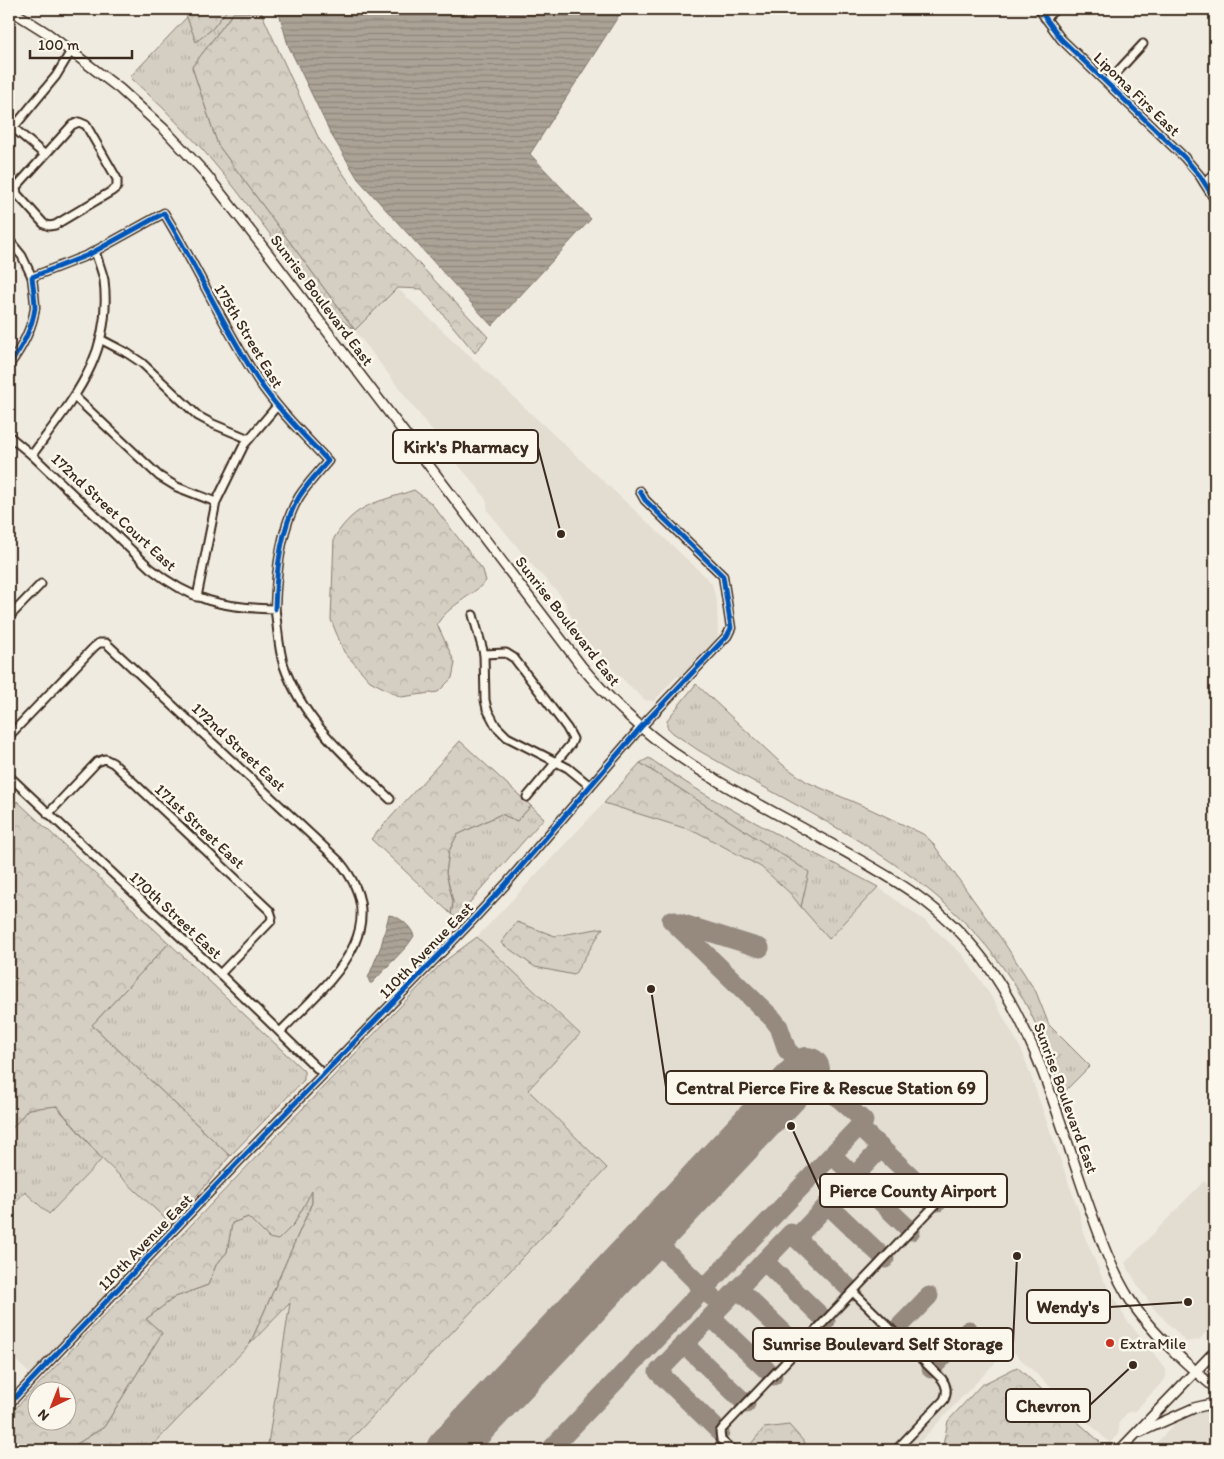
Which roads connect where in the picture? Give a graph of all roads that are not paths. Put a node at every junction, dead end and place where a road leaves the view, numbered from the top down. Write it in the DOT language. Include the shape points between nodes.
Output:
graph roads {
  1 [pos="9,9"];
  2 [pos="1039,9"];
  3 [pos="1056,9"];
  4 [pos="1045,18"];
  5 [pos="1143,44"];
  6 [pos="71,51"];
  7 [pos="1108,82"];
  8 [pos="10,128"];
  9 [pos="44,155"];
  10 [pos="1215,173"];
  11 [pos="1204,182"];
  12 [pos="1215,200"];
  13 [pos="9,240"];
  14 [pos="95,251"];
  15 [pos="32,277"];
  16 [pos="102,340"];
  17 [pos="9,365"];
  18 [pos="75,397"];
  19 [pos="277,406"];
  20 [pos="9,436"];
  21 [pos="249,439"];
  22 [pos="32,455"];
  23 [pos="640,491"];
  24 [pos="216,502"];
  25 [pos="41,584"];
  26 [pos="197,597"];
  27 [pos="275,609"];
  28 [pos="473,615"];
  29 [pos="9,617"];
  30 [pos="484,654"];
  31 [pos="641,728"];
  32 [pos="9,736"];
  33 [pos="557,761"];
  34 [pos="9,776"];
  35 [pos="590,786"];
  36 [pos="527,797"];
  37 [pos="390,799"];
  38 [pos="48,814"];
  39 [pos="220,974"];
  40 [pos="280,1032"];
  41 [pos="323,1074"];
  42 [pos="938,1202"];
  43 [pos="853,1292"];
  44 [pos="1215,1351"];
  45 [pos="1196,1370"];
  46 [pos="1215,1388"];
  47 [pos="1215,1403"];
  48 [pos="9,1404"];
  49 [pos="1136,1434"];
  50 [pos="732,1450"];
  51 [pos="896,1450"];
  52 [pos="1120,1450"];
  1 -- 6 [label="main road, Sunrise Boulevard East"];
  2 -- 4 [label="street, Lipoma Firs East"];
  3 -- 4 [label="street"];
  4 -- 7 [label="street, Lipoma Firs East" via="1061,38"];
  5 -- 7 [label="street"];
  6 -- 8 [label="street" via="56,76"];
  6 -- 31 [label="main road, Sunrise Boulevard East" via="132,99 205,173 582,667"];
  7 -- 11 [label="street, Lipoma Firs East" via="1184,157"];
  8 -- 9 [label="street"];
  9 -- 9 [label="street" via="16,187 16,194 44,224 55,225 116,187 117,179 86,125 79,122 72,125"];
  10 -- 11 [label="street"];
  11 -- 12 [label="street, Lipoma Firs East"];
  13 -- 15 [label="street" via="22,256"];
  14 -- 15 [label="street"];
  14 -- 16 [label="street" via="103,278"];
  14 -- 19 [label="street, 175th Street East" via="164,213 239,348"];
  15 -- 17 [label="street" via="35,308 31,327"];
  16 -- 18 [label="street"];
  16 -- 21 [label="street" via="142,363 198,416"];
  18 -- 22 [label="street"];
  18 -- 24 [label="street" via="158,476"];
  19 -- 21 [label="street"];
  19 -- 27 [label="street, 175th Street East" via="328,461 292,510 280,553"];
  20 -- 22 [label="street, 172nd Street Court East"];
  21 -- 24 [label="street"];
  22 -- 26 [label="street, 172nd Street Court East" via="150,568 179,589"];
  23 -- 31 [label="street, 110th Avenue East" via="645,500 723,576 730,628 727,636"];
  24 -- 26 [label="street"];
  25 -- 29 [label="street"];
  26 -- 27 [label="street, 172nd Street Court East" via="231,607"];
  27 -- 37 [label="street" via="284,664 297,693 336,747"];
  28 -- 30 [label="street"];
  30 -- 33 [label="street" via="485,700 496,726 507,737"];
  30 -- 33 [label="street" via="506,653 514,658 567,728 571,744"];
  31 -- 35 [label="street, 110th Avenue East"];
  31 -- 45 [label="main road, Sunrise Boulevard East" via="718,781 902,884 939,912 971,944 1003,988 1026,1030 1090,1211 1116,1274 1143,1317"];
  32 -- 40 [label="street, 172nd Street East" via="103,642 339,861 356,886 361,914 358,936 338,972"];
  33 -- 35 [label="street"];
  33 -- 36 [label="street"];
  34 -- 38 [label="street, 170th Street East"];
  35 -- 41 [label="street, 110th Avenue East" via="506,884"];
  38 -- 39 [label="street, 170th Street East"];
  38 -- 39 [label="street, 171st Street East" via="97,762 105,759 113,763 270,912 272,917 268,924"];
  39 -- 40 [label="street, 170th Street East"];
  40 -- 41 [label="street, 170th Street East"];
  41 -- 48 [label="street, 110th Avenue East"];
  42 -- 43 [label="street"];
  43 -- 50 [label="street" via="720,1432 721,1440"];
  43 -- 51 [label="street" via="942,1379 946,1388 944,1400"];
  44 -- 45 [label="main road"];
  45 -- 46 [label="main road, Sunrise Boulevard East"];
  45 -- 49 [label="main road"];
  47 -- 49 [label="main road" via="1186,1411"];
  49 -- 52 [label="main road"];
}
